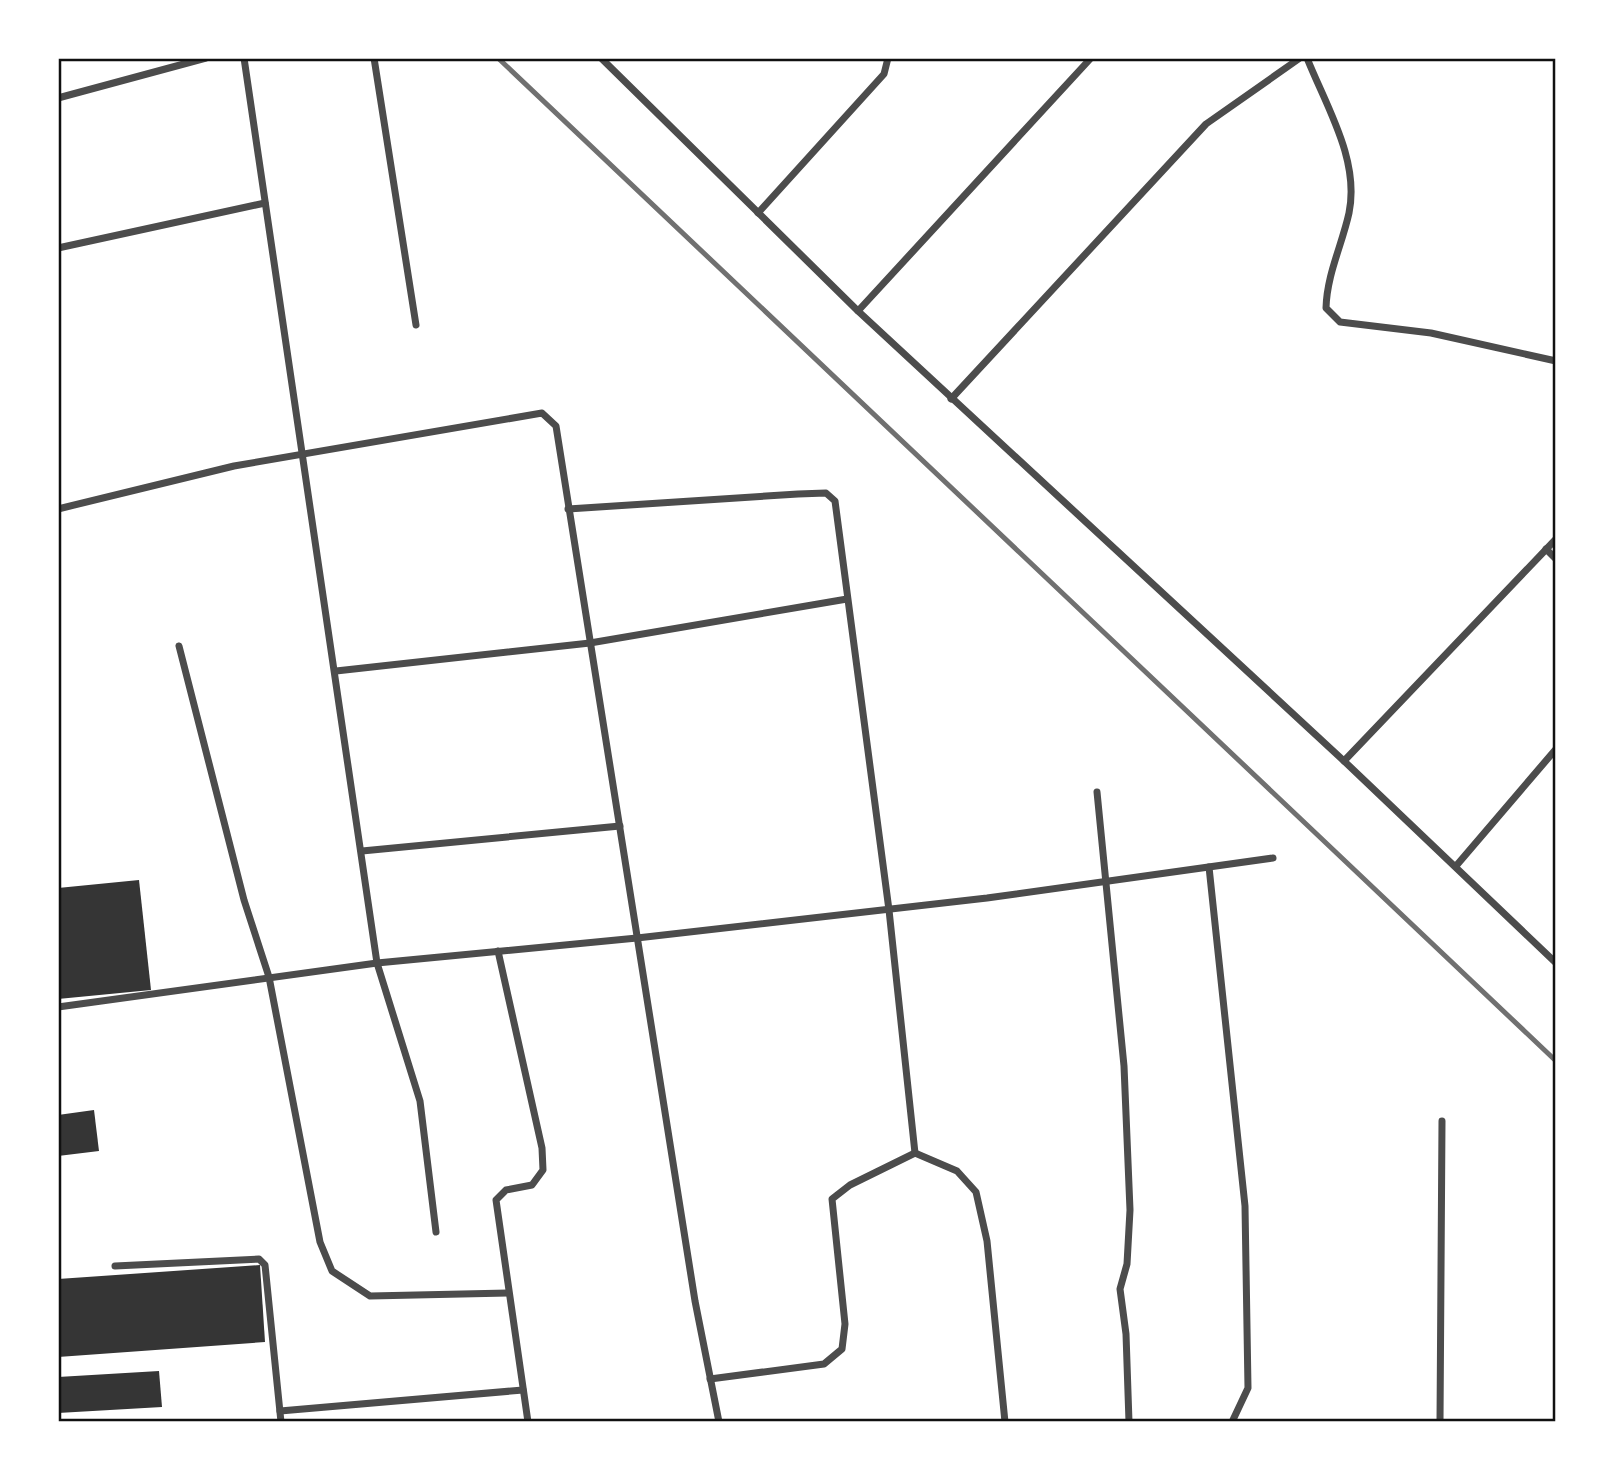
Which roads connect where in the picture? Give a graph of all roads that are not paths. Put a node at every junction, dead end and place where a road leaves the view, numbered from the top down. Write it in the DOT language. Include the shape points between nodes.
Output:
graph roads {
  1 [pos="206,58"];
  2 [pos="244,58"];
  3 [pos="374,58"];
  4 [pos="601,58"];
  5 [pos="888,58"];
  6 [pos="1091,58"];
  7 [pos="1300,58"];
  8 [pos="1307,58"];
  9 [pos="58,98"];
  10 [pos="265,203"];
  11 [pos="758,213"];
  12 [pos="58,247"];
  13 [pos="858,311"];
  14 [pos="416,325"];
  15 [pos="1556,362"];
  16 [pos="951,399"];
  17 [pos="302,454"];
  18 [pos="58,509"];
  19 [pos="568,509"];
  20 [pos="1556,539"];
  21 [pos="1546,550"];
  22 [pos="1556,559"];
  23 [pos="847,599"];
  24 [pos="590,643"];
  25 [pos="179,646"];
  26 [pos="336,671"];
  27 [pos="1556,749"];
  28 [pos="1344,761"];
  29 [pos="1097,792"];
  30 [pos="620,826"];
  31 [pos="362,851"];
  32 [pos="1273,858"];
  33 [pos="1456,866"];
  34 [pos="1209,867"];
  35 [pos="1108,881"];
  36 [pos="889,909"];
  37 [pos="637,938"];
  38 [pos="498,951"];
  39 [pos="377,963"];
  40 [pos="1556,963"];
  41 [pos="269,976"];
  42 [pos="58,1007"];
  43 [pos="1442,1121"];
  44 [pos="915,1153"];
  45 [pos="436,1232"];
  46 [pos="115,1266"];
  47 [pos="508,1293"];
  48 [pos="710,1378"];
  49 [pos="523,1390"];
  50 [pos="280,1411"];
  51 [pos="281,1422"];
  52 [pos="528,1422"];
  53 [pos="719,1422"];
  54 [pos="1005,1422"];
  55 [pos="1129,1422"];
  56 [pos="1233,1422"];
  57 [pos="1440,1422"];
  1 -- 9 [label="street"];
  2 -- 10 [label="street"];
  3 -- 14 [label="street"];
  4 -- 11 [label="street"];
  5 -- 11 [label="street" via="884,74"];
  6 -- 13 [label="street"];
  7 -- 16 [label="street" via="1206,124"];
  8 -- 15 [label="street" via="1351,170 1349,211 1326,287 1326,308 1340,322 1431,333"];
  10 -- 12 [label="street"];
  10 -- 17 [label="street"];
  11 -- 13 [label="street"];
  13 -- 16 [label="street"];
  16 -- 28 [label="street"];
  17 -- 18 [label="street"];
  17 -- 19 [label="street" via="542,413 556,426"];
  17 -- 26 [label="street"];
  19 -- 23 [label="street" via="826,493 835,501"];
  19 -- 24 [label="street"];
  20 -- 21 [label="street"];
  21 -- 22 [label="street"];
  21 -- 28 [label="street"];
  23 -- 24 [label="street"];
  23 -- 36 [label="street"];
  24 -- 26 [label="street"];
  24 -- 30 [label="street"];
  25 -- 41 [label="street" via="244,900"];
  26 -- 31 [label="street"];
  27 -- 33 [label="street"];
  28 -- 33 [label="street"];
  29 -- 35 [label="street"];
  30 -- 31 [label="street"];
  30 -- 37 [label="street"];
  31 -- 39 [label="street"];
  32 -- 34 [label="street"];
  33 -- 40 [label="street"];
  34 -- 35 [label="street"];
  34 -- 56 [label="street" via="1245,1206 1248,1388"];
  35 -- 36 [label="street"];
  35 -- 55 [label="street" via="1129,1183 1127,1264 1120,1289"];
  36 -- 37 [label="street"];
  36 -- 44 [label="street"];
  37 -- 38 [label="street"];
  37 -- 48 [label="street"];
  38 -- 39 [label="street"];
  38 -- 47 [label="street" via="543,1170 532,1185 506,1190 496,1200"];
  39 -- 41 [label="street"];
  39 -- 45 [label="street" via="420,1101"];
  41 -- 42 [label="street"];
  41 -- 47 [label="street" via="320,1242 332,1271 370,1296"];
  43 -- 57 [label="street"];
  44 -- 48 [label="street" via="850,1185 832,1199 845,1324 842,1349 824,1364"];
  44 -- 54 [label="street" via="957,1171 976,1192 986,1241"];
  46 -- 50 [label="street" via="259,1259 265,1265"];
  47 -- 49 [label="street"];
  48 -- 53 [label="street"];
  49 -- 50 [label="street"];
  49 -- 52 [label="street"];
  50 -- 51 [label="street"];
}
